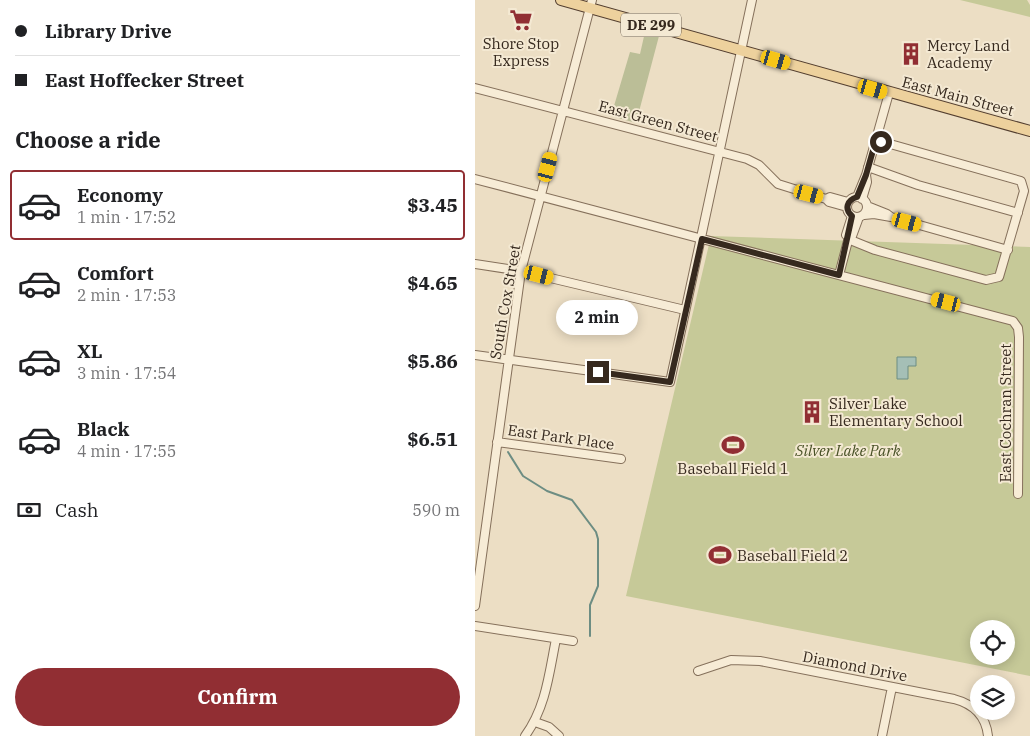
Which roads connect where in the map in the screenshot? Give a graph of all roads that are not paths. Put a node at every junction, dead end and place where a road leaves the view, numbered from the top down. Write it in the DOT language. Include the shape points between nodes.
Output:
graph roads {
  1 [pos="561,0"];
  2 [pos="752,0"];
  3 [pos="591,4"];
  4 [pos="742,51"];
  5 [pos="475,88"];
  6 [pos="889,93"];
  7 [pos="563,110"];
  8 [pos="1030,131"];
  9 [pos="876,140"];
  10 [pos="721,152"];
  11 [pos="867,171"];
  12 [pos="475,179"];
  13 [pos="540,196"];
  14 [pos="860,198"];
  15 [pos="848,205"];
  16 [pos="867,206"];
  17 [pos="1019,213"];
  18 [pos="858,216"];
  19 [pos="891,217"];
  20 [pos="848,238"];
  21 [pos="702,239"];
  22 [pos="1008,250"];
  23 [pos="475,264"];
  24 [pos="521,271"];
  25 [pos="839,275"];
  26 [pos="685,310"];
  27 [pos="475,355"];
  28 [pos="508,360"];
  29 [pos="497,442"];
  30 [pos="621,459"];
  31 [pos="1018,494"];
  32 [pos="475,606"];
  33 [pos="475,626"];
  34 [pos="556,639"];
  35 [pos="573,641"];
  36 [pos="698,670"];
  37 [pos="891,687"];
  38 [pos="535,722"];
  39 [pos="525,736"];
  40 [pos="559,736"];
  41 [pos="882,736"];
  42 [pos="987,736"];
  1 -- 3 [label="main road, East Main Street / DE 299"];
  2 -- 4 [label="street"];
  3 -- 4 [label="main road, East Main Street / DE 299"];
  3 -- 7 [label="street, South Cox Street"];
  4 -- 6 [label="main road, East Main Street / DE 299"];
  4 -- 10 [label="street"];
  5 -- 7 [label="street, East Green Street"];
  6 -- 8 [label="main road, East Main Street / DE 299"];
  6 -- 9 [label="street"];
  7 -- 10 [label="street, East Green Street"];
  7 -- 13 [label="street, South Cox Street"];
  9 -- 11 [label="street"];
  9 -- 17 [label="street" via="1021,181 1024,191"];
  10 -- 15 [label="street, East Green Street" via="753,162 784,186 826,199 830,197"];
  10 -- 21 [label="street"];
  11 -- 14 [label="street" via="867,182"];
  11 -- 17 [label="street"];
  12 -- 13 [label="street, East Cochran Street"];
  13 -- 21 [label="street, East Cochran Street"];
  13 -- 24 [label="street, South Cox Street"];
  14 -- 15 [label="street"];
  14 -- 16 [label="street"];
  15 -- 18 [label="street"];
  16 -- 18 [label="street"];
  16 -- 19 [label="street"];
  17 -- 22 [label="street"];
  18 -- 19 [label="street"];
  18 -- 20 [label="street" via="846,235"];
  19 -- 22 [label="street"];
  20 -- 22 [label="street" via="875,250 986,280 999,277"];
  20 -- 25 [label="street"];
  21 -- 25 [label="street, East Cochran Street"];
  21 -- 26 [label="street"];
  23 -- 24 [label="street"];
  24 -- 26 [label="street"];
  24 -- 28 [label="street, South Cox Street"];
  25 -- 31 [label="street, East Cochran Street" via="1009,319 1016,324 1019,337"];
  26 -- 28 [label="street" via="670,382"];
  27 -- 28 [label="street"];
  28 -- 29 [label="street, South Cox Street"];
  29 -- 30 [label="street, East Park Place"];
  29 -- 32 [label="street, South Cox Street"];
  33 -- 34 [label="street"];
  34 -- 35 [label="street"];
  34 -- 38 [label="street" via="545,698"];
  36 -- 37 [label="street, Diamond Drive" via="721,662 750,660"];
  37 -- 41 [label="street"];
  37 -- 42 [label="street, Diamond Drive" via="968,704 984,720"];
  38 -- 39 [label="street"];
  38 -- 40 [label="street" via="549,727"];
}
